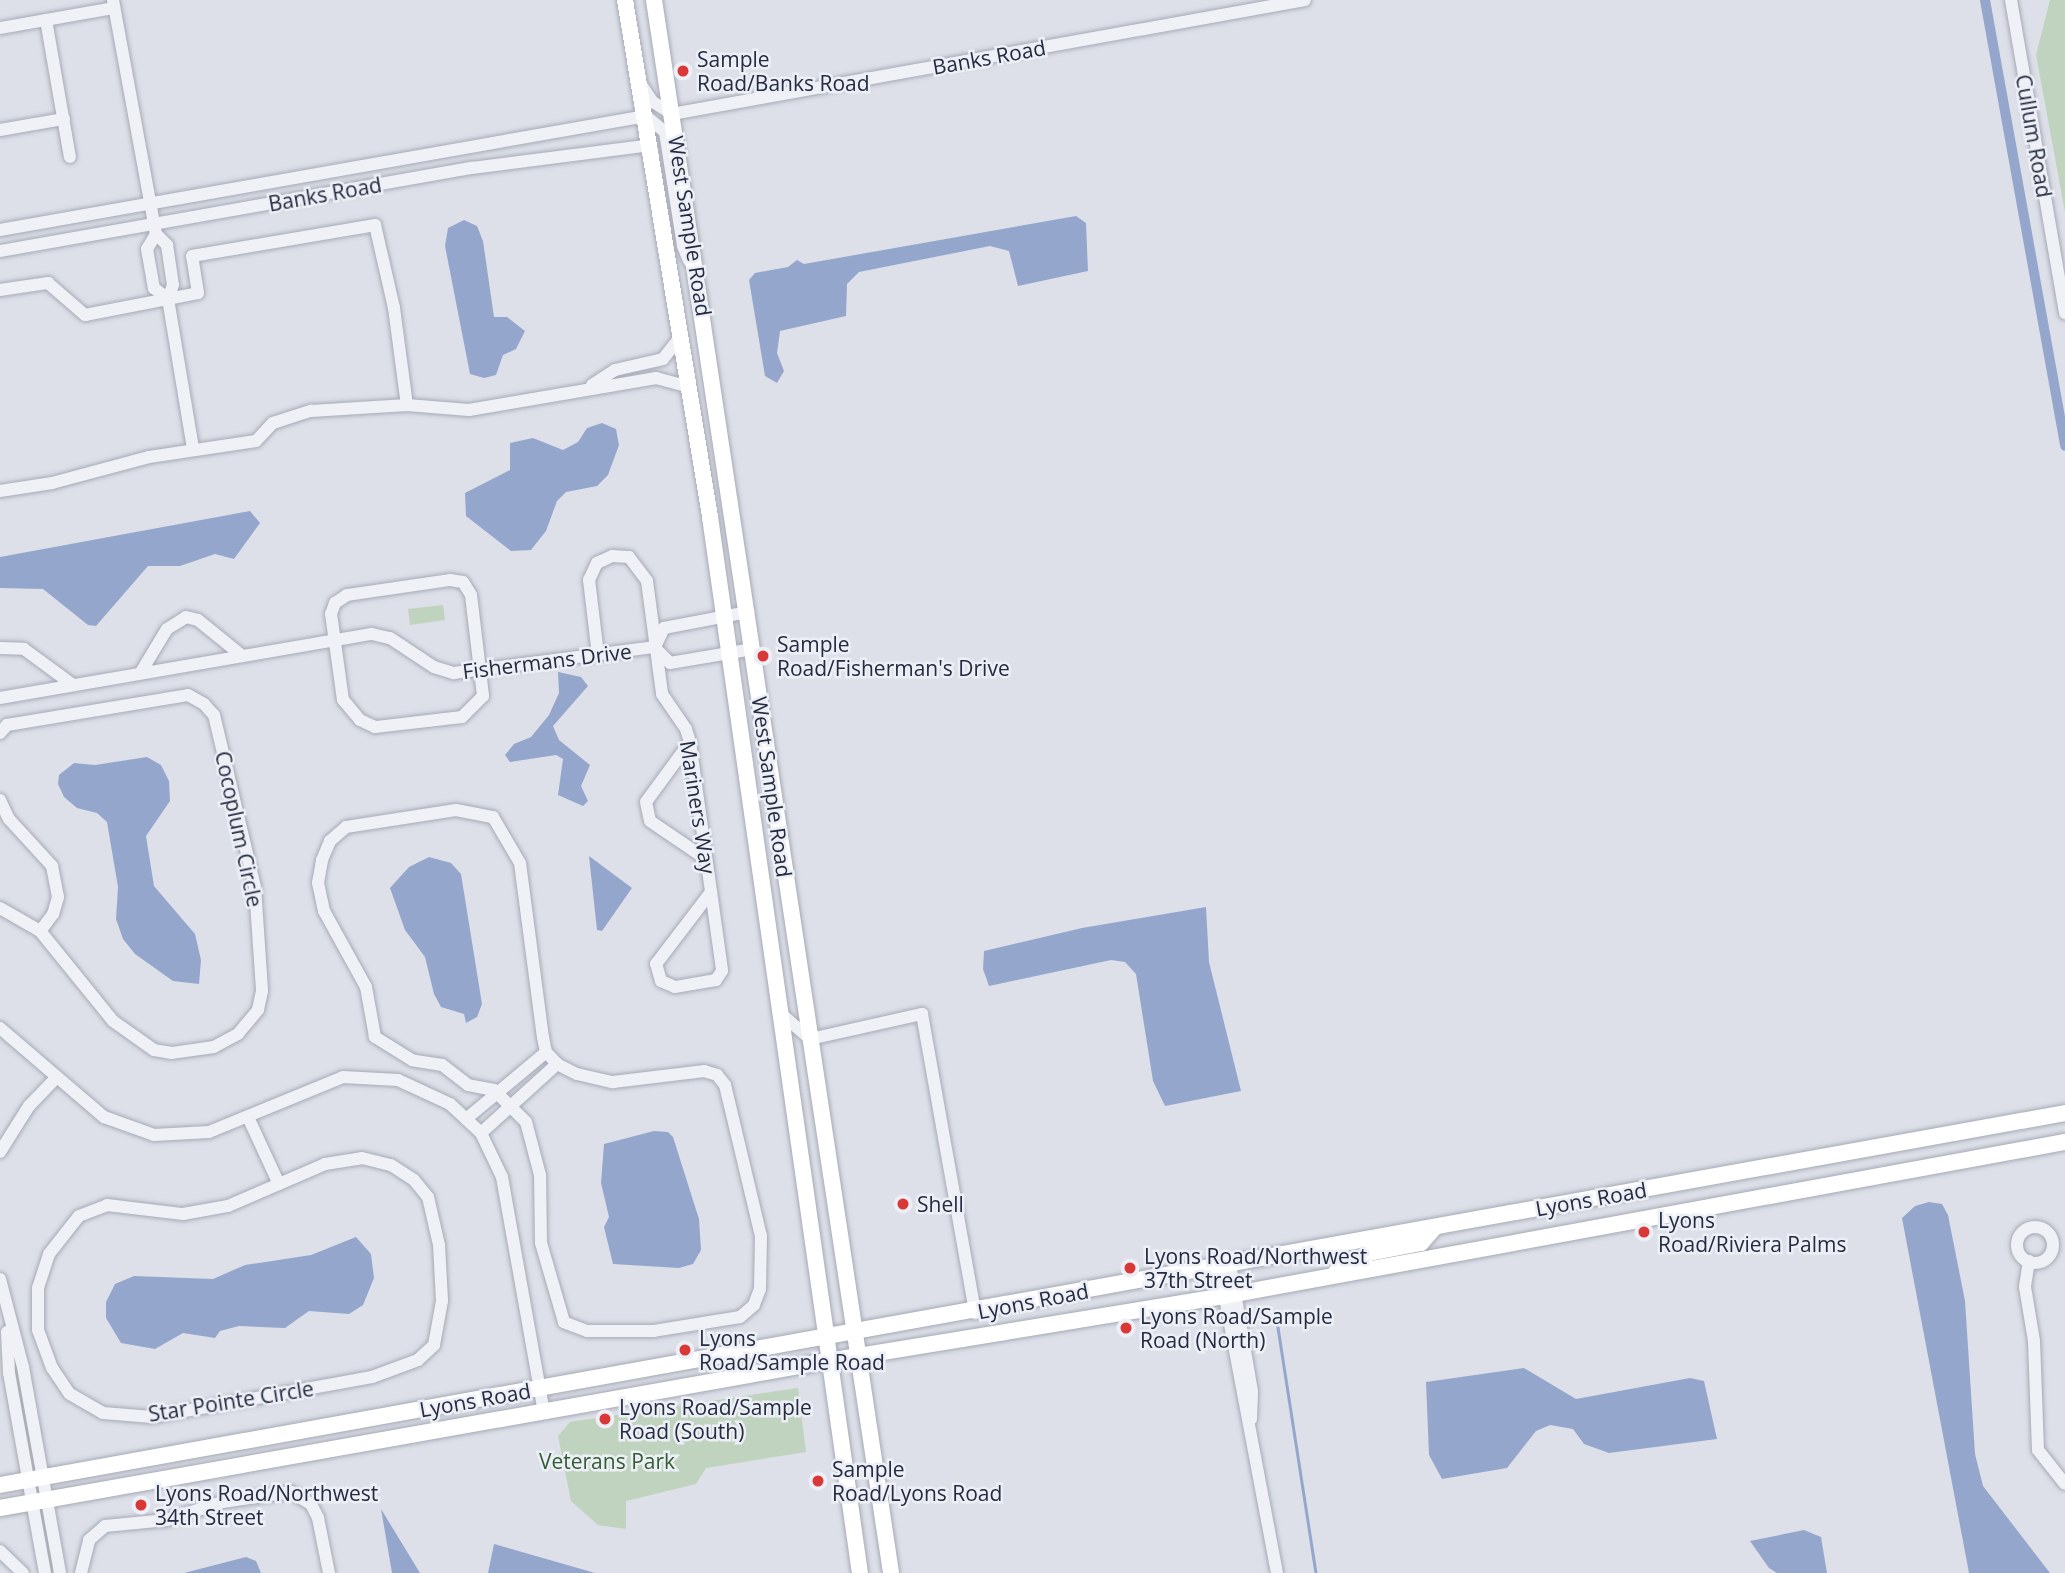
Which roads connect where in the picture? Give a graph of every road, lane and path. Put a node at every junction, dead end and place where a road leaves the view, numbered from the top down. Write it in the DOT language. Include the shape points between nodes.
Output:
graph roads {
  1 [pos="625,0"];
  2 [pos="654,0"];
  3 [pos="1306,0"];
  4 [pos="2011,0"];
  5 [pos="113,4"];
  6 [pos="46,20"];
  7 [pos="0,28"];
  8 [pos="639,81"];
  9 [pos="672,114"];
  10 [pos="646,116"];
  11 [pos="64,119"];
  12 [pos="0,130"];
  13 [pos="651,145"];
  14 [pos="71,157"];
  15 [pos="150,204"];
  16 [pos="155,229"];
  17 [pos="0,230"];
  18 [pos="0,251"];
  19 [pos="698,280"];
  20 [pos="0,290"];
  21 [pos="168,299"];
  22 [pos="2065,313"];
  23 [pos="682,335"];
  24 [pos="690,387"];
  25 [pos="586,389"];
  26 [pos="407,405"];
  27 [pos="193,449"];
  28 [pos="0,491"];
  29 [pos="748,612"];
  30 [pos="724,617"];
  31 [pos="333,639"];
  32 [pos="655,647"];
  33 [pos="0,648"];
  34 [pos="753,649"];
  35 [pos="729,653"];
  36 [pos="241,655"];
  37 [pos="598,655"];
  38 [pos="483,670"];
  39 [pos="141,672"];
  40 [pos="73,685"];
  41 [pos="0,698"];
  42 [pos="0,733"];
  43 [pos="690,742"];
  44 [pos="0,800"];
  45 [pos="706,859"];
  46 [pos="711,892"];
  47 [pos="0,910"];
  48 [pos="40,931"];
  49 [pos="778,1011"];
  50 [pos="0,1028"];
  51 [pos="810,1039"];
  52 [pos="546,1052"];
  53 [pos="557,1064"];
  54 [pos="56,1078"];
  55 [pos="498,1094"];
  56 [pos="512,1105"];
  57 [pos="2065,1114"];
  58 [pos="248,1117"];
  59 [pos="466,1119"];
  60 [pos="481,1133"];
  61 [pos="1904,1142"];
  62 [pos="2065,1142"];
  63 [pos="0,1152"];
  64 [pos="1910,1171"];
  65 [pos="279,1184"];
  66 [pos="1434,1227"];
  67 [pos="2029,1261"];
  68 [pos="1224,1265"];
  69 [pos="1324,1278"];
  70 [pos="0,1279"];
  71 [pos="1230,1295"];
  72 [pos="975,1312"];
  73 [pos="856,1330"];
  74 [pos="825,1334"];
  75 [pos="857,1356"];
  76 [pos="828,1361"];
  77 [pos="540,1388"];
  78 [pos="544,1412"];
  79 [pos="36,1479"];
  80 [pos="2065,1484"];
  81 [pos="0,1485"];
  82 [pos="48,1499"];
  83 [pos="32,1502"];
  84 [pos="0,1508"];
  85 [pos="0,1551"];
  86 [pos="23,1573"];
  87 [pos="45,1573"];
  88 [pos="60,1573"];
  89 [pos="82,1573"];
  90 [pos="329,1573"];
  91 [pos="860,1573"];
  92 [pos="891,1573"];
  93 [pos="1277,1573"];
  1 -- 8 [label="main road, West Sample Road"];
  2 -- 9 [label="main road, West Sample Road"];
  3 -- 9 [label="street, Banks Road"];
  4 -- 22 [label="street, Cullum Road"];
  5 -- 6 [label="street"];
  5 -- 15 [label="street"];
  6 -- 7 [label="street"];
  6 -- 11 [label="street"];
  8 -- 9 [label="street" via="653,102"];
  8 -- 10 [label="main road, West Sample Road"];
  9 -- 19 [label="main road, West Sample Road"];
  10 -- 13 [label="main road, West Sample Road"];
  10 -- 15 [label="street, Banks Road"];
  10 -- 19 [label="street" via="665,132 683,246"];
  11 -- 12 [label="street"];
  11 -- 14 [label="street"];
  13 -- 16 [label="street, Banks Road" via="472,168"];
  13 -- 23 [label="main road, West Sample Road"];
  15 -- 16 [label="street"];
  15 -- 17 [label="street, Banks Road"];
  16 -- 18 [label="street, Banks Road"];
  16 -- 21 [label="street" via="167,245 173,285"];
  16 -- 21 [label="street" via="147,249 154,288"];
  19 -- 29 [label="main road, West Sample Road"];
  20 -- 21 [label="street" via="48,283 85,315"];
  21 -- 26 [label="street" via="198,293 192,256 375,225 394,308"];
  21 -- 27 [label="street"];
  23 -- 24 [label="main road, West Sample Road"];
  23 -- 25 [label="street" via="663,359 615,370"];
  24 -- 25 [label="street" via="656,378"];
  24 -- 30 [label="main road, West Sample Road"];
  25 -- 26 [label="street" via="470,410"];
  26 -- 27 [label="street" via="311,411 273,423 256,441"];
  27 -- 28 [label="street"];
  29 -- 30 [label="street, Fishermans Drive"];
  29 -- 34 [label="main road, West Sample Road"];
  30 -- 32 [label="street, Fishermans Drive" via="664,628"];
  30 -- 35 [label="main road, West Sample Road"];
  31 -- 36 [label="street, Fishermans Drive"];
  31 -- 38 [label="street, Fishermans Drive" via="372,634 390,638 434,667 454,673"];
  31 -- 38 [label="street" via="343,700 359,720 375,727 462,717 483,696"];
  31 -- 38 [label="street" via="331,614 335,603 346,595 463,582 471,595"];
  32 -- 35 [label="street, Fishermans Drive" via="670,663"];
  32 -- 37 [label="street, Fishermans Drive"];
  32 -- 37 [label="street, Mariners Way" via="647,581 629,557 612,556 597,563 589,580"];
  32 -- 43 [label="street, Mariners Way" via="662,694"];
  33 -- 40 [label="street" via="24,649"];
  34 -- 35 [label="street, Fishermans Drive"];
  34 -- 51 [label="main road, West Sample Road"];
  35 -- 49 [label="main road, West Sample Road"];
  36 -- 39 [label="street, Fishermans Drive"];
  36 -- 39 [label="street" via="198,620 186,617 167,629"];
  37 -- 38 [label="street, Fishermans Drive"];
  39 -- 40 [label="street, Fishermans Drive"];
  40 -- 41 [label="street, Fishermans Drive"];
  42 -- 48 [label="street, Cocoplum Circle" via="7,725 188,695 204,704 214,715 256,887 262,991 258,1010 238,1034 214,1047 172,1054 154,1050 113,1021"];
  43 -- 45 [label="street, Mariners Way"];
  43 -- 45 [label="street" via="646,802 650,821"];
  44 -- 48 [label="street" via="9,819 52,866 58,897 53,914"];
  45 -- 46 [label="street, Mariners Way"];
  46 -- 46 [label="street, Mariners Way" via="656,964 661,981 675,987 716,981 722,971"];
  47 -- 48 [label="street, Cocoplum Circle"];
  49 -- 51 [label="street"];
  49 -- 74 [label="main road, West Sample Road"];
  50 -- 54 [label="street"];
  51 -- 72 [label="street" via="922,1014"];
  51 -- 73 [label="main road, West Sample Road"];
  52 -- 53 [label="street"];
  52 -- 55 [label="street"];
  52 -- 55 [label="street" via="520,863 493,817 456,810 346,828 330,841 318,883 324,911 366,987 375,1037 412,1060 442,1065 468,1084"];
  53 -- 56 [label="street"];
  53 -- 56 [label="street" via="613,1082 704,1071 717,1074 724,1085 761,1236 760,1289 754,1304 731,1320 654,1331 586,1331 564,1322 541,1242 537,1153 526,1122"];
  54 -- 58 [label="street" via="104,1117 154,1135 209,1132"];
  54 -- 63 [label="street" via="29,1106"];
  55 -- 56 [label="street"];
  55 -- 59 [label="street"];
  56 -- 60 [label="street"];
  57 -- 61 [label="main road, Lyons Road"];
  58 -- 59 [label="street" via="320,1084 371,1076 426,1089"];
  58 -- 65 [label="street"];
  59 -- 60 [label="street"];
  60 -- 77 [label="street" via="502,1177"];
  61 -- 64 [label="main road"];
  61 -- 66 [label="main road, Lyons Road"];
  62 -- 64 [label="main road, Lyons Road"];
  64 -- 69 [label="main road, Lyons Road"];
  65 -- 65 [label="street, Star Pointe Circle" via="228,1206 194,1213 107,1205 79,1216 66,1228 49,1254 38,1288 38,1330 52,1368 69,1393 103,1413 152,1417 372,1377 418,1360 434,1345 442,1301 439,1245 428,1196 414,1180 391,1165 362,1158 325,1164"];
  66 -- 68 [label="main road, Lyons Road"];
  66 -- 69 [label="main road" via="1421,1243 1369,1253"];
  67 -- 80 [label="street" via="2025,1287 2034,1341 2038,1450"];
  68 -- 71 [label="street"];
  68 -- 72 [label="main road, Lyons Road"];
  69 -- 71 [label="main road, Lyons Road"];
  70 -- 79 [label="street" via="23,1367"];
  71 -- 75 [label="main road, Lyons Road"];
  71 -- 93 [label="street" via="1252,1391 1250,1423"];
  72 -- 73 [label="main road, Lyons Road"];
  73 -- 74 [label="main road, Lyons Road"];
  73 -- 75 [label="main road, West Sample Road"];
  74 -- 76 [label="main road, West Sample Road"];
  74 -- 77 [label="main road, Lyons Road"];
  75 -- 76 [label="main road, Lyons Road"];
  75 -- 92 [label="main road, West Sample Road"];
  76 -- 78 [label="main road, Lyons Road"];
  76 -- 91 [label="main road, West Sample Road"];
  77 -- 78 [label="street"];
  77 -- 79 [label="main road, Lyons Road"];
  78 -- 82 [label="main road, Lyons Road"];
  79 -- 81 [label="main road, Lyons Road"];
  79 -- 82 [label="street"];
  79 -- 83 [label="street"];
  82 -- 83 [label="main road, Lyons Road"];
  82 -- 88 [label="street"];
  83 -- 84 [label="main road, Lyons Road"];
  83 -- 87 [label="street"];
  85 -- 86 [label="street"];
  89 -- 90 [label="street" via="89,1540 105,1526 167,1520 222,1502 290,1492 311,1504 318,1518"];
}
